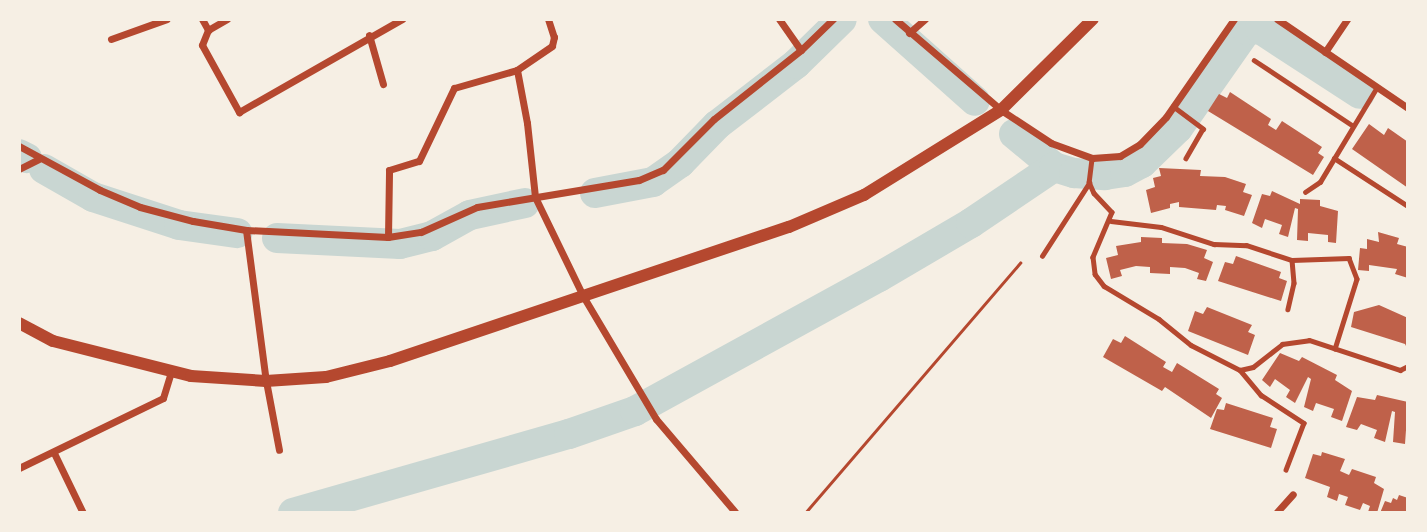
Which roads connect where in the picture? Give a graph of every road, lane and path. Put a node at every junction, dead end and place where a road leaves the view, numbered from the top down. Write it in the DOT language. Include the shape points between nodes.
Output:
graph roads {
  1 [pos="167,19"];
  2 [pos="202,19"];
  3 [pos="227,19"];
  4 [pos="402,19"];
  5 [pos="548,19"];
  6 [pos="779,19"];
  7 [pos="832,19"];
  8 [pos="895,19"];
  9 [pos="925,19"];
  10 [pos="1093,19"];
  11 [pos="1234,19"];
  12 [pos="1277,19"];
  13 [pos="1347,19"];
  14 [pos="208,30"];
  15 [pos="909,33"];
  16 [pos="369,35"];
  17 [pos="111,39"];
  18 [pos="802,50"];
  19 [pos="1325,52"];
  20 [pos="1254,60"];
  21 [pos="517,69"];
  22 [pos="383,84"];
  23 [pos="1377,87"];
  24 [pos="1176,108"];
  25 [pos="1408,108"];
  26 [pos="1001,110"];
  27 [pos="1352,125"];
  28 [pos="19,146"];
  29 [pos="1186,158"];
  30 [pos="1334,158"];
  31 [pos="39,159"];
  32 [pos="1092,161"];
  33 [pos="19,169"];
  34 [pos="1089,180"];
  35 [pos="1305,192"];
  36 [pos="535,197"];
  37 [pos="1408,205"];
  38 [pos="1111,220"];
  39 [pos="246,230"];
  40 [pos="387,237"];
  41 [pos="1042,256"];
  42 [pos="1292,260"];
  43 [pos="1020,263"];
  44 [pos="583,296"];
  45 [pos="1288,309"];
  46 [pos="19,323"];
  47 [pos="1335,349"];
  48 [pos="1408,366"];
  49 [pos="1240,370"];
  50 [pos="171,372"];
  51 [pos="266,381"];
  52 [pos="279,450"];
  53 [pos="54,453"];
  54 [pos="19,468"];
  55 [pos="1286,470"];
  56 [pos="1293,494"];
  57 [pos="83,513"];
  58 [pos="736,513"];
  59 [pos="805,513"];
  60 [pos="1276,513"];
  1 -- 17 [label="street"];
  2 -- 14 [label="street"];
  3 -- 14 [label="street"];
  4 -- 16 [label="street"];
  5 -- 21 [label="street" via="552,46"];
  6 -- 18 [label="street"];
  7 -- 18 [label="street"];
  8 -- 15 [label="street"];
  9 -- 15 [label="street"];
  10 -- 26 [label="street"];
  11 -- 24 [label="street"];
  12 -- 19 [label="street"];
  13 -- 19 [label="street"];
  14 -- 16 [label="street" via="202,45 239,113"];
  15 -- 26 [label="street"];
  16 -- 22 [label="street"];
  18 -- 36 [label="street" via="714,118 663,170 639,180"];
  19 -- 23 [label="street"];
  20 -- 27 [label="lane"];
  21 -- 36 [label="street"];
  21 -- 40 [label="street" via="454,88 419,160 389,170"];
  23 -- 25 [label="street"];
  23 -- 27 [label="lane"];
  24 -- 29 [label="lane" via="1203,130"];
  24 -- 32 [label="street" via="1140,144 1120,156"];
  26 -- 32 [label="street" via="1051,143"];
  26 -- 44 [label="street" via="864,195 789,227"];
  27 -- 30 [label="lane"];
  28 -- 31 [label="street"];
  30 -- 35 [label="lane" via="1320,182"];
  30 -- 37 [label="lane"];
  31 -- 33 [label="street"];
  31 -- 39 [label="street" via="140,207"];
  32 -- 34 [label="lane"];
  34 -- 38 [label="lane" via="1094,193 1112,212"];
  34 -- 41 [label="lane"];
  36 -- 40 [label="street" via="477,207 421,232"];
  36 -- 44 [label="street"];
  38 -- 42 [label="lane" via="1161,227 1214,244 1247,245"];
  38 -- 49 [label="lane" via="1093,257 1095,274 1104,286 1159,319 1191,345"];
  39 -- 40 [label="street"];
  39 -- 51 [label="street"];
  42 -- 45 [label="lane" via="1294,283"];
  42 -- 47 [label="lane" via="1349,258 1357,279"];
  43 -- 59 [label="path"];
  44 -- 51 [label="street" via="390,361 326,377"];
  44 -- 58 [label="street" via="656,419"];
  46 -- 50 [label="street" via="53,341"];
  47 -- 48 [label="lane" via="1400,370"];
  47 -- 49 [label="lane" via="1309,340 1282,344 1252,367"];
  49 -- 55 [label="lane" via="1261,395 1304,422"];
  50 -- 51 [label="street"];
  50 -- 53 [label="street" via="163,398"];
  51 -- 52 [label="street"];
  53 -- 54 [label="street"];
  53 -- 57 [label="street"];
  56 -- 60 [label="street"];
}
